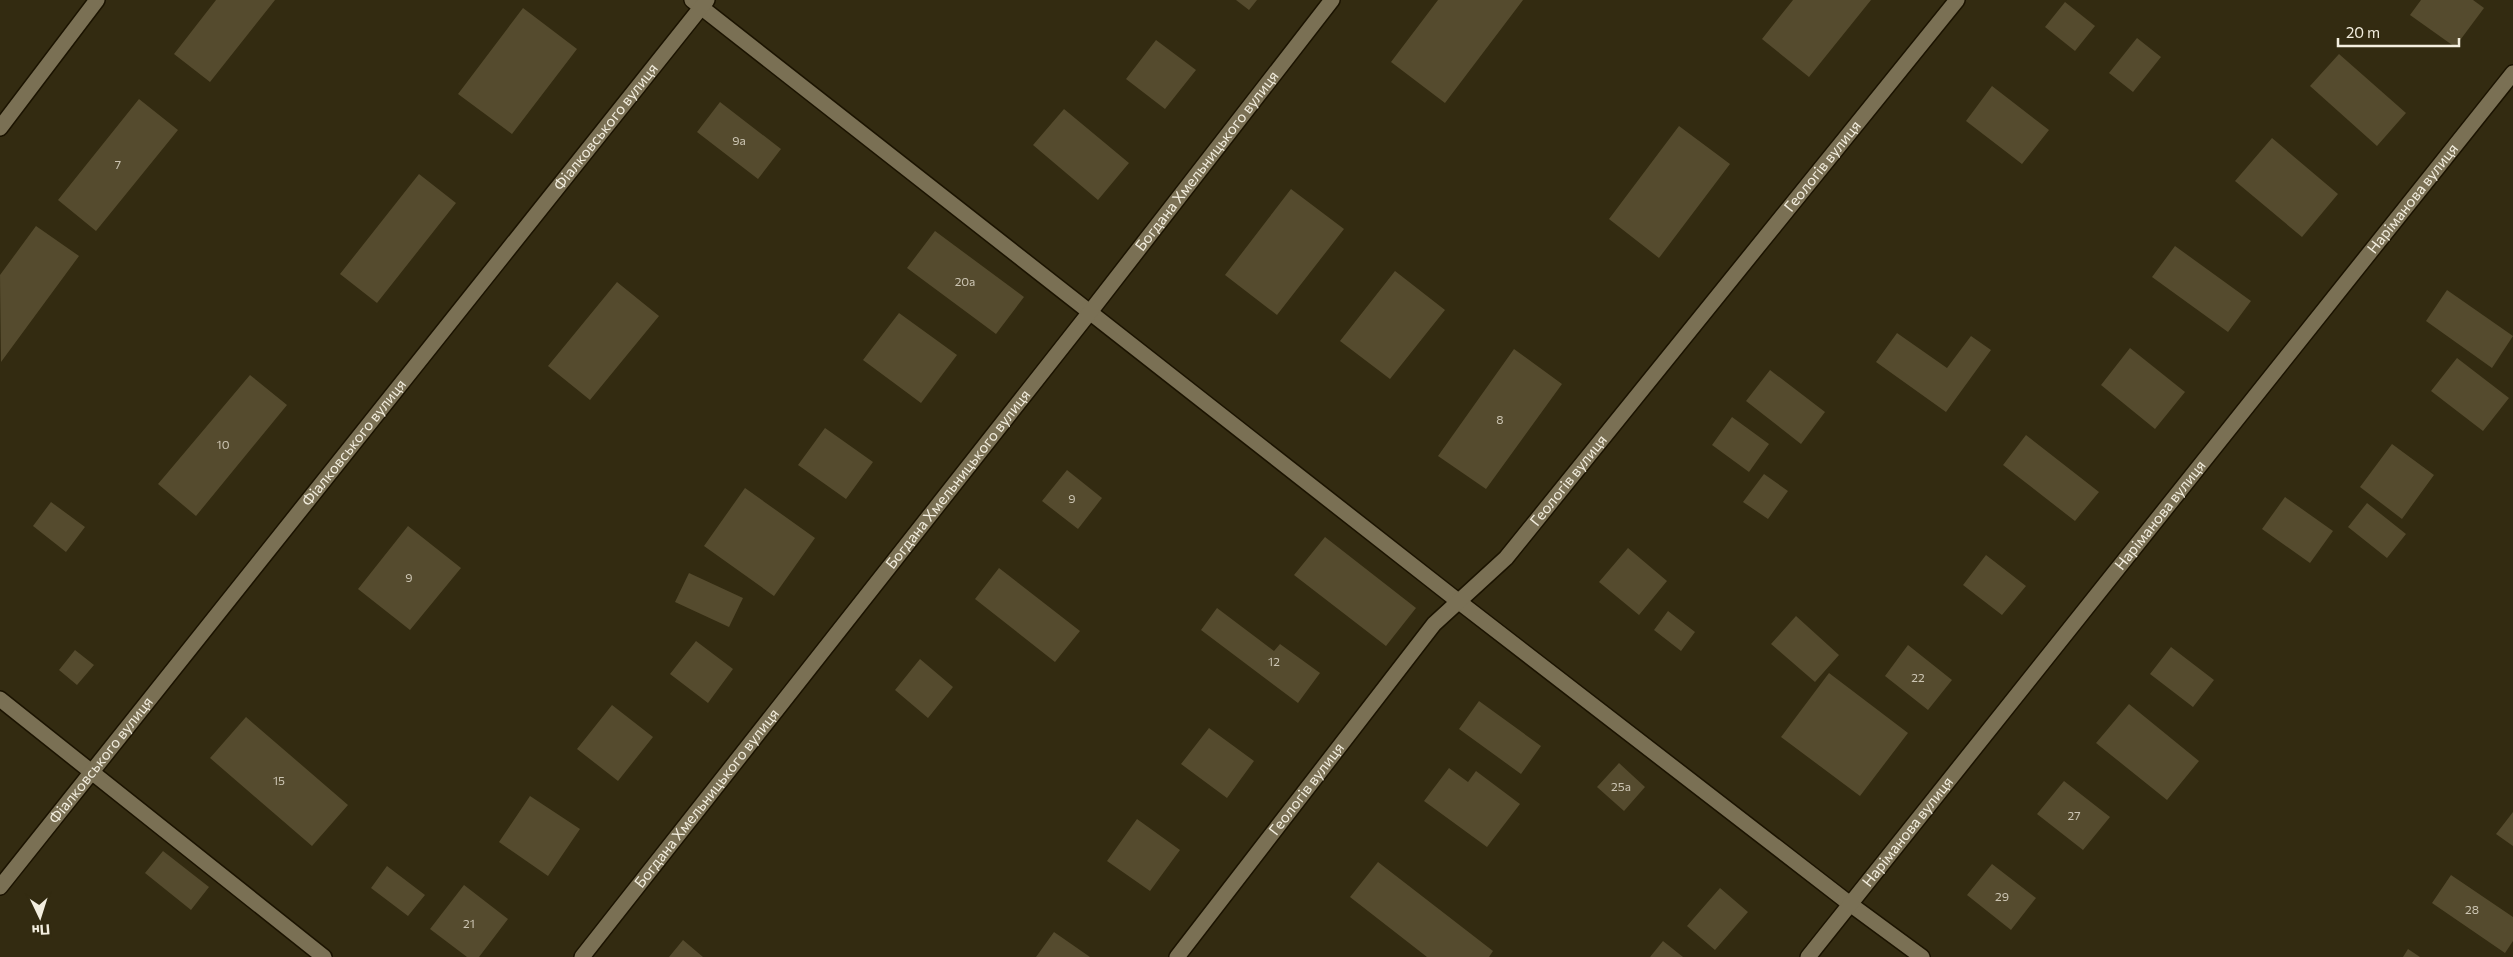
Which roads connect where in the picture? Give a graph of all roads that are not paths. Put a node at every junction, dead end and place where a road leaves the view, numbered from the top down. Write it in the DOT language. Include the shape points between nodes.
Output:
graph roads {
  1 [pos="97,0"];
  2 [pos="1332,0"];
  3 [pos="1957,0"];
  4 [pos="700,2"];
  5 [pos="2513,73"];
  6 [pos="0,128"];
  7 [pos="1090,312"];
  8 [pos="1458,601"];
  9 [pos="0,698"];
  10 [pos="91,772"];
  11 [pos="0,887"];
  12 [pos="1850,904"];
  13 [pos="324,957"];
  14 [pos="582,957"];
  15 [pos="1177,957"];
  16 [pos="1808,957"];
  17 [pos="1922,957"];
  1 -- 6 [label="street"];
  2 -- 7 [label="street, Богдана Хмельницького вулиця"];
  3 -- 8 [label="street, Геологів вулиця" via="1506,558"];
  4 -- 7 [label="street"];
  4 -- 10 [label="street, Фіалковського вулиця"];
  5 -- 12 [label="street, Наріманова вулиця"];
  7 -- 8 [label="street"];
  7 -- 14 [label="street, Богдана Хмельницького вулиця"];
  8 -- 12 [label="street"];
  8 -- 15 [label="street, Геологів вулиця" via="1434,624"];
  9 -- 10 [label="street"];
  10 -- 11 [label="street, Фіалковського вулиця"];
  10 -- 13 [label="street"];
  12 -- 16 [label="street, Наріманова вулиця"];
  12 -- 17 [label="street"];
}
